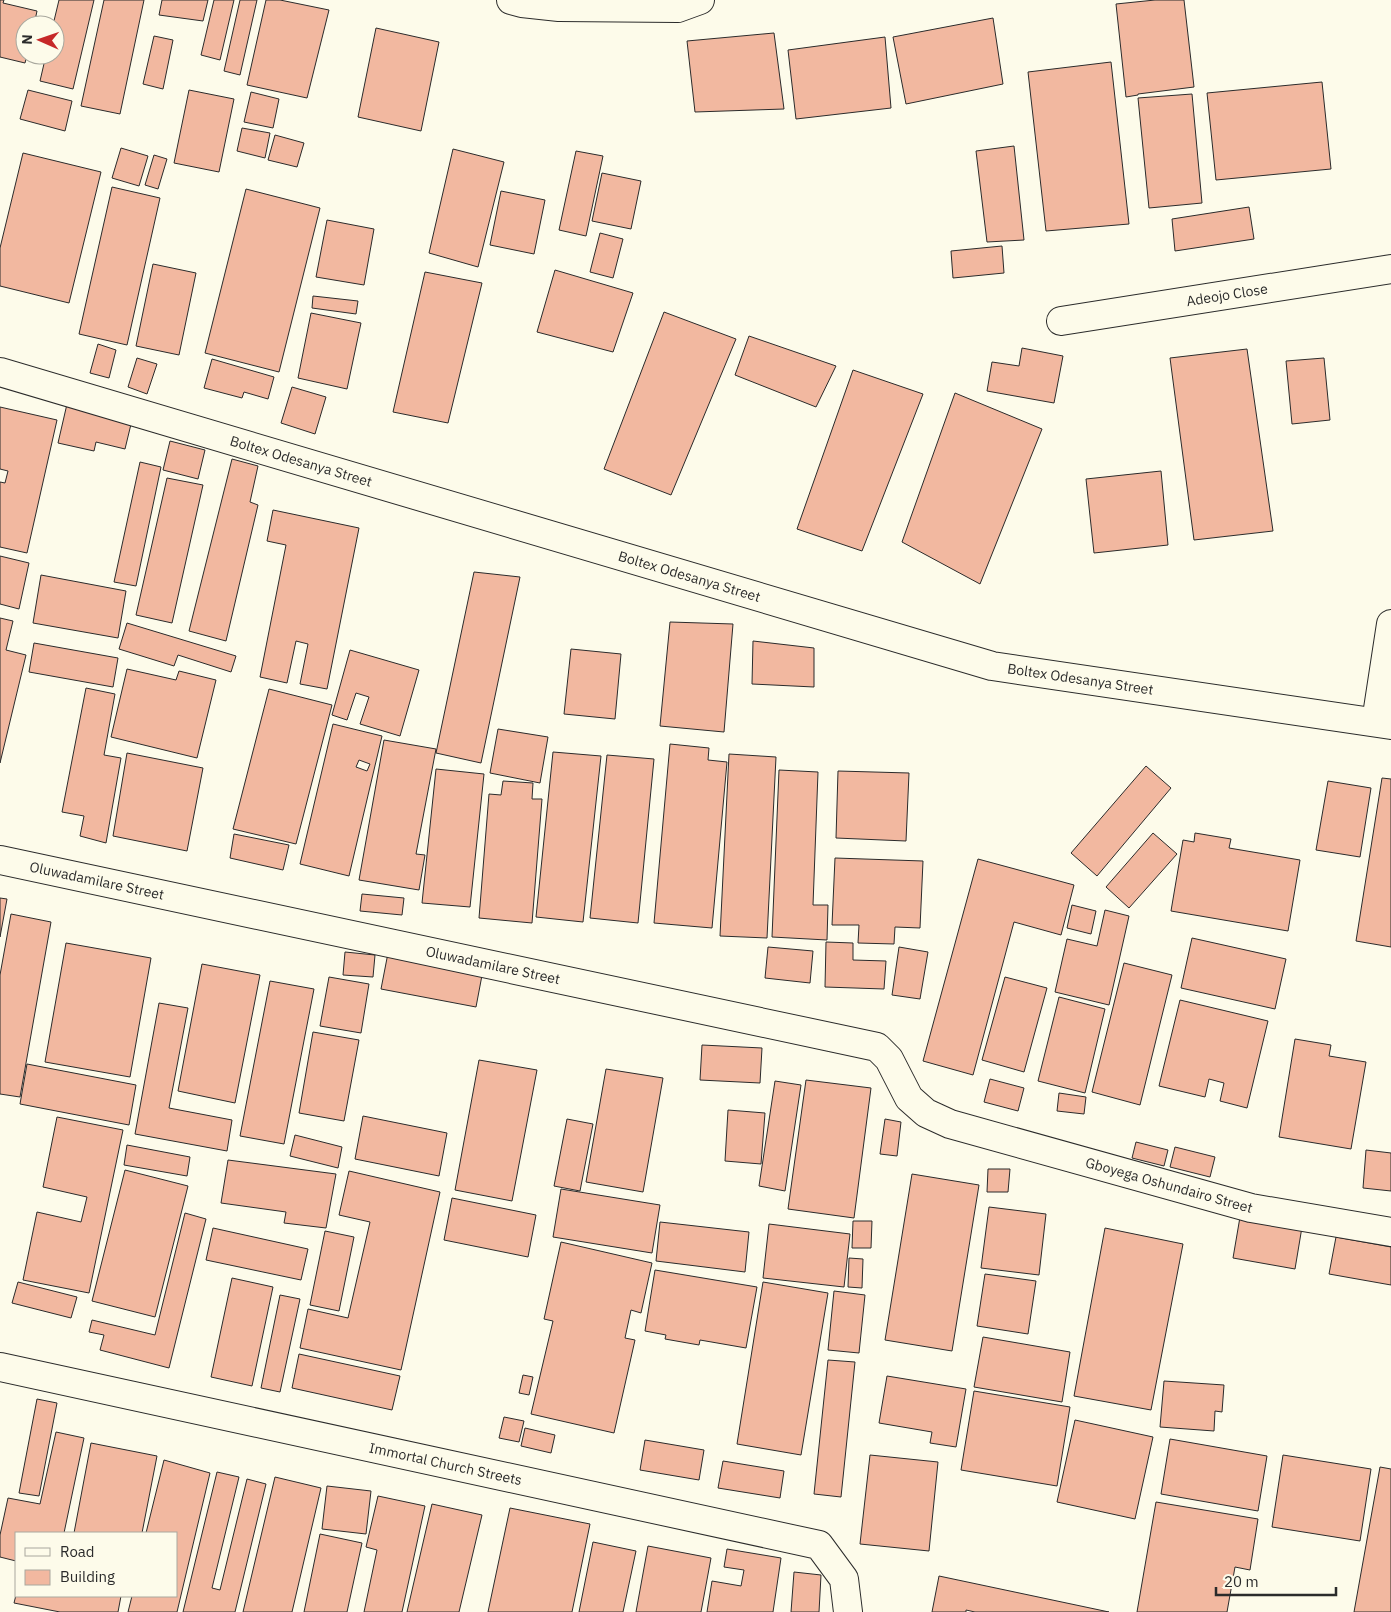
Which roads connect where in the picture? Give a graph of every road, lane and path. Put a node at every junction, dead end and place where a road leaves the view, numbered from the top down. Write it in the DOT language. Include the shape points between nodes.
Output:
graph roads {
  1 [pos="700,0"];
  2 [pos="519,1"];
  3 [pos="1391,269"];
  4 [pos="1061,321"];
  5 [pos="0,372"];
  6 [pos="1391,624"];
  7 [pos="1383,724"];
  8 [pos="0,860"];
  9 [pos="950,1124"];
  10 [pos="1391,1232"];
  11 [pos="0,1367"];
  12 [pos="848,1612"];
  1 -- 2 [label="street" via="678,8 559,7"];
  3 -- 4 [label="street, Adeojo Close"];
  5 -- 7 [label="street, Boltex Odesanya Street" via="992,666"];
  6 -- 7 [label="street"];
  8 -- 9 [label="street, Oluwadamilare Street" via="877,1047 889,1059 908,1098 926,1113"];
  9 -- 10 [label="street, Gboyega Oshundairo Street" via="1251,1208"];
  11 -- 12 [label="street, Immortal Church Streets" via="819,1546 844,1579"];
}
